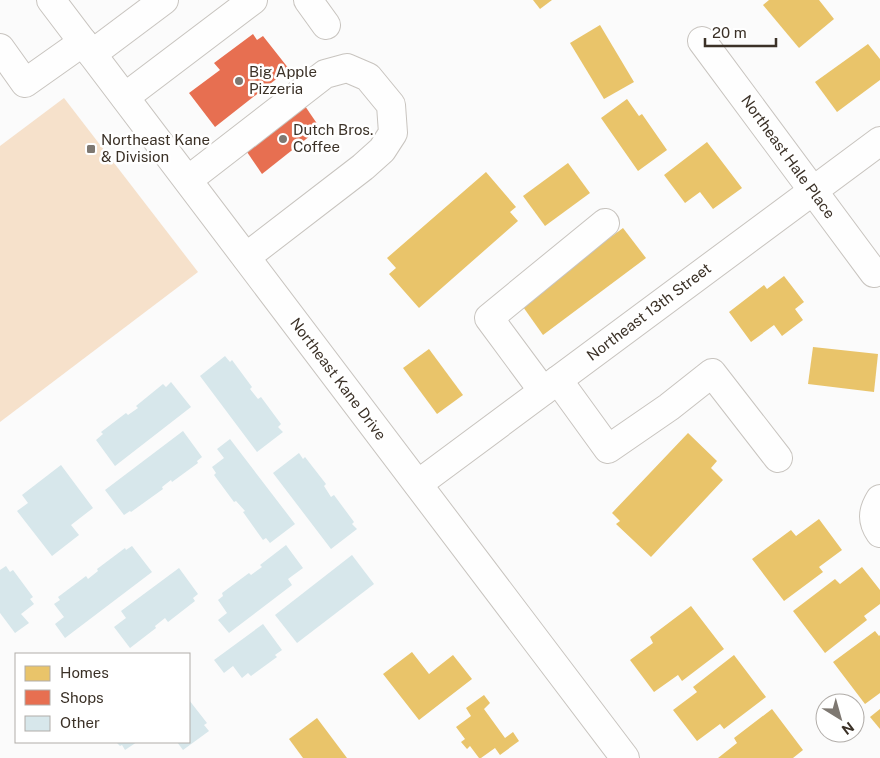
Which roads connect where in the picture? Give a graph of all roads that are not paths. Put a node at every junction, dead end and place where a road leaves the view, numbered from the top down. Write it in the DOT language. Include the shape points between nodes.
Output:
graph roads {
  1 [pos="51,0"];
  2 [pos="164,0"];
  3 [pos="253,0"];
  4 [pos="308,0"];
  5 [pos="326,25"];
  6 [pos="702,41"];
  7 [pos="0,48"];
  8 [pos="88,48"];
  9 [pos="125,97"];
  10 [pos="880,141"];
  11 [pos="188,180"];
  12 [pos="813,190"];
  13 [pos="605,223"];
  14 [pos="246,257"];
  15 [pos="874,273"];
  16 [pos="551,386"];
  17 [pos="778,458"];
  18 [pos="418,484"];
  19 [pos="880,499"];
  20 [pos="880,533"];
  21 [pos="625,758"];
  1 -- 8 [label="main road, Northeast Kane Drive"];
  2 -- 8 [label="main road"];
  3 -- 9 [label="main road"];
  4 -- 5 [label="main road"];
  6 -- 12 [label="main road, Northeast Hale Place"];
  7 -- 8 [label="main road" via="25,83"];
  8 -- 9 [label="main road, Northeast Kane Drive"];
  9 -- 11 [label="main road, Northeast Kane Drive"];
  10 -- 12 [label="main road, Northeast 13th Street"];
  11 -- 14 [label="main road, Northeast Kane Drive"];
  11 -- 14 [label="main road" via="325,74 347,68 368,77 391,105 393,133 382,150"];
  12 -- 15 [label="main road, Northeast Hale Place"];
  12 -- 16 [label="main road, Northeast 13th Street"];
  13 -- 16 [label="main road" via="489,318"];
  14 -- 18 [label="main road, Northeast Kane Drive"];
  16 -- 17 [label="main road" via="608,449 712,373"];
  16 -- 18 [label="main road, Northeast 13th Street"];
  18 -- 21 [label="main road, Northeast Kane Drive"];
  19 -- 20 [label="main road" via="874,512 874,525"];
}
